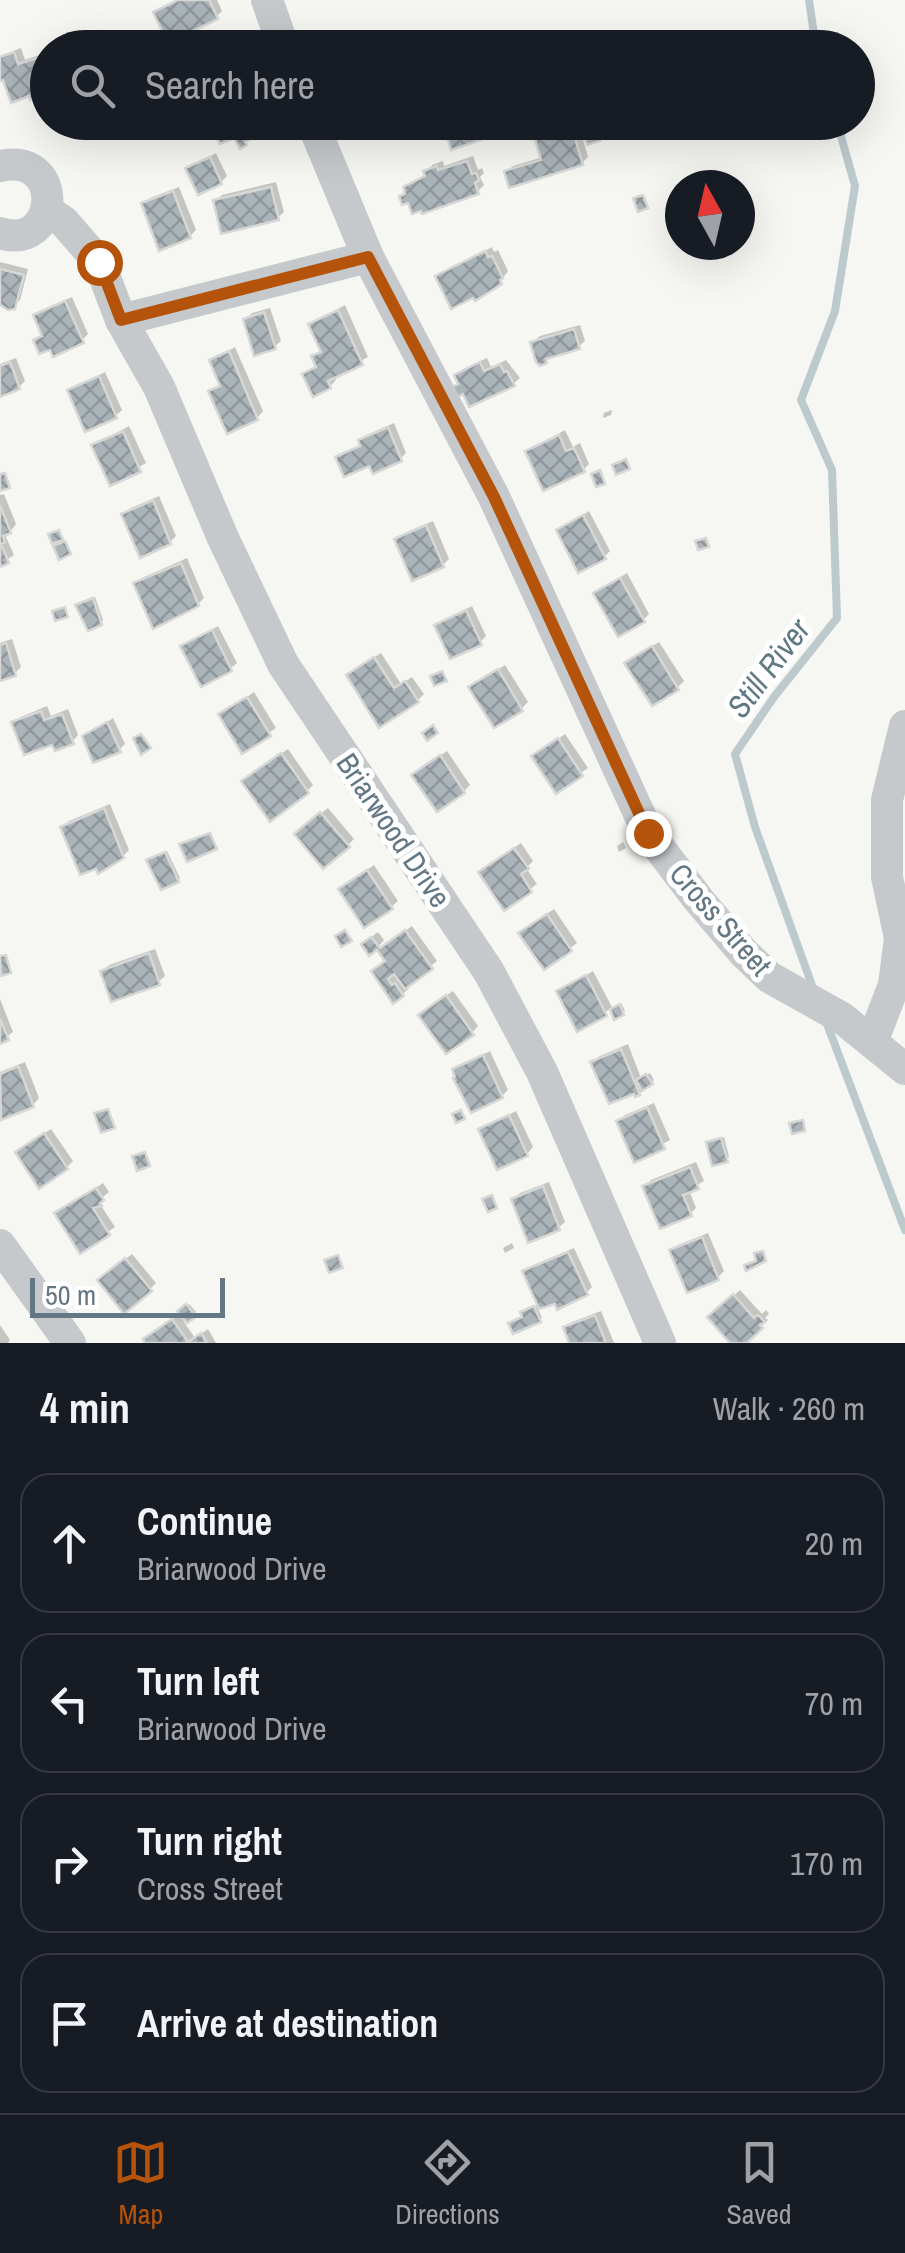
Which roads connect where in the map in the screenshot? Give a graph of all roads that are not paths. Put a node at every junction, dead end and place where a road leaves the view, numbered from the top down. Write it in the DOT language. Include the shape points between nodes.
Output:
graph roads {
  1 [pos="267,0"];
  2 [pos="278,30"];
  3 [pos="319,140"];
  4 [pos="0,166"];
  5 [pos="47,210"];
  6 [pos="0,233"];
  7 [pos="368,257"];
  8 [pos="121,320"];
  9 [pos="905,726"];
  10 [pos="872,1042"];
  11 [pos="905,1069"];
  12 [pos="0,1245"];
  13 [pos="70,1343"];
  14 [pos="660,1343"];
  1 -- 2 [label="street"];
  3 -- 7 [label="street, Cross Street"];
  4 -- 5 [label="street, Briarwood Drive" via="34,170 48,194"];
  5 -- 6 [label="street" via="32,230"];
  5 -- 8 [label="street, Briarwood Drive" via="99,262"];
  7 -- 8 [label="street"];
  7 -- 10 [label="street, Cross Street" via="494,497 648,833 769,977"];
  8 -- 14 [label="street, Briarwood Drive" via="159,387 283,664 498,989 542,1072"];
  9 -- 10 [label="street" via="887,800 887,877 900,938 894,985"];
  10 -- 11 [label="street, Cross Street"];
  12 -- 13 [label="street"];
}
